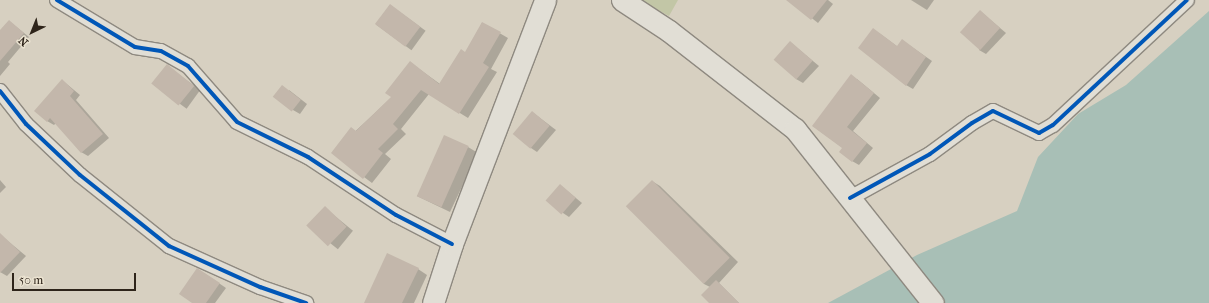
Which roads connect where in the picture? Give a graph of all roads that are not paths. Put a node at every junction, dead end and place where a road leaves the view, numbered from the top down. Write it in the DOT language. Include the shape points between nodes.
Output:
graph roads {
  1 [pos="57,0"];
  2 [pos="622,0"];
  3 [pos="1187,0"];
  4 [pos="543,1"];
  5 [pos="0,91"];
  6 [pos="850,198"];
  7 [pos="452,244"];
  8 [pos="306,303"];
  9 [pos="433,303"];
  10 [pos="933,303"];
  1 -- 7 [label="street" via="135,47 161,52 188,66 237,122 308,157 396,215"];
  2 -- 6 [label="main road" via="669,31 795,129"];
  3 -- 6 [label="street" via="1040,133 993,111 930,154"];
  4 -- 7 [label="main road"];
  5 -- 8 [label="street" via="26,124 80,175 169,246 260,287"];
  6 -- 10 [label="main road"];
  7 -- 9 [label="main road"];
}
